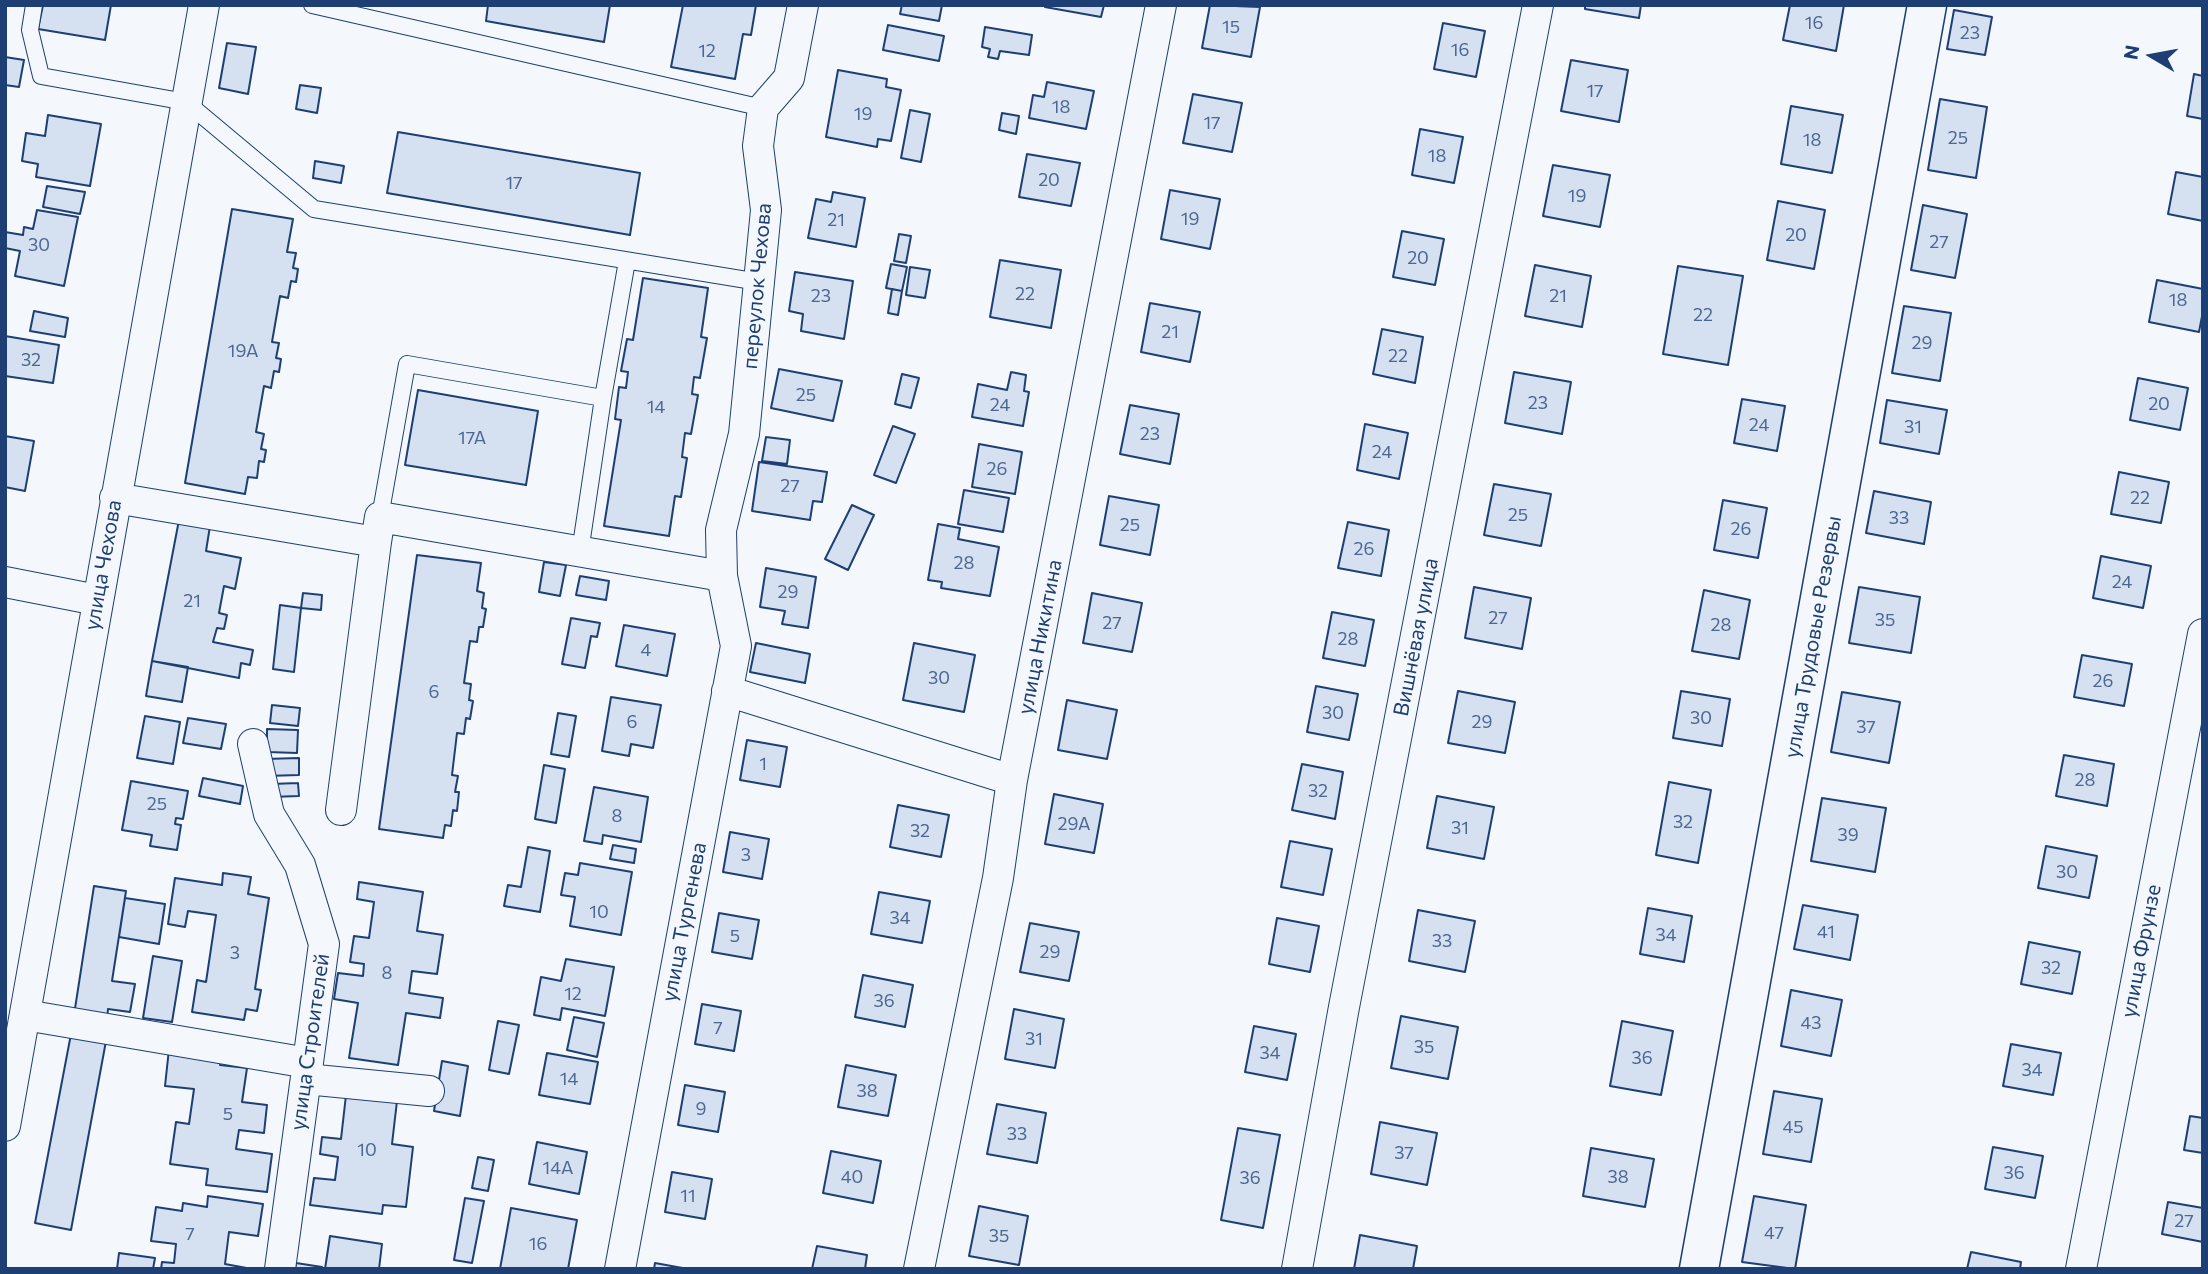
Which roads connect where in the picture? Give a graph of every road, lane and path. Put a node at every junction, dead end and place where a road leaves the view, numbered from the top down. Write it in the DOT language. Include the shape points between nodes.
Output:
graph roads {
  1 [pos="34,5"];
  2 [pos="204,5"];
  3 [pos="312,5"];
  4 [pos="803,5"];
  5 [pos="1161,5"];
  6 [pos="1538,5"];
  7 [pos="1927,5"];
  8 [pos="186,102"];
  9 [pos="763,108"];
  10 [pos="627,261"];
  11 [pos="759,282"];
  12 [pos="603,398"];
  13 [pos="115,498"];
  14 [pos="378,530"];
  15 [pos="580,552"];
  16 [pos="722,576"];
  17 [pos="5,582"];
  18 [pos="97,600"];
  19 [pos="2203,634"];
  20 [pos="727,691"];
  21 [pos="2193,738"];
  22 [pos="253,744"];
  23 [pos="1012,780"];
  24 [pos="341,810"];
  25 [pos="25,1015"];
  26 [pos="307,1071"];
  27 [pos="429,1091"];
  28 [pos="5,1126"];
  29 [pos="280,1269"];
  30 [pos="620,1269"];
  31 [pos="919,1269"];
  32 [pos="1297,1269"];
  33 [pos="1699,1269"];
  34 [pos="2081,1269"];
  1 -- 8 [label="lane" via="30,30 41,76"];
  2 -- 8 [label="street, улица Чехова"];
  3 -- 9 [label="lane"];
  4 -- 9 [label="street" via="789,78"];
  5 -- 23 [label="street, улица Никитина"];
  6 -- 32 [label="street, Вишнёвая улица"];
  7 -- 33 [label="main road, улица Трудовые Резервы"];
  8 -- 10 [label="lane" via="314,209"];
  8 -- 13 [label="street, улица Чехова"];
  9 -- 11 [label="street, переулок Чехова" via="758,146 766,209"];
  10 -- 11 [label="lane"];
  10 -- 12 [label="lane"];
  11 -- 16 [label="street, переулок Чехова" via="744,434 721,530"];
  12 -- 14 [label="lane" via="407,364"];
  12 -- 15 [label="lane"];
  13 -- 14 [label="street"];
  13 -- 18 [label="street, улица Чехова"];
  14 -- 15 [label="street"];
  14 -- 24 [label="street"];
  15 -- 16 [label="street"];
  16 -- 20 [label="street, улица Тургенева" via="736,646"];
  17 -- 18 [label="street"];
  18 -- 25 [label="street, улица Чехова"];
  19 -- 21 [label="street, улица Фрунзе"];
  20 -- 23 [label="street"];
  20 -- 30 [label="street, улица Тургенева"];
  21 -- 34 [label="street, улица Фрунзе"];
  22 -- 26 [label="street, улица Строителей" via="269,814 300,865 324,944"];
  23 -- 31 [label="street, улица Никитина" via="998,878"];
  25 -- 26 [label="street"];
  25 -- 28 [label="street, улица Чехова"];
  26 -- 27 [label="street"];
  26 -- 29 [label="street, улица Строителей"];
}
